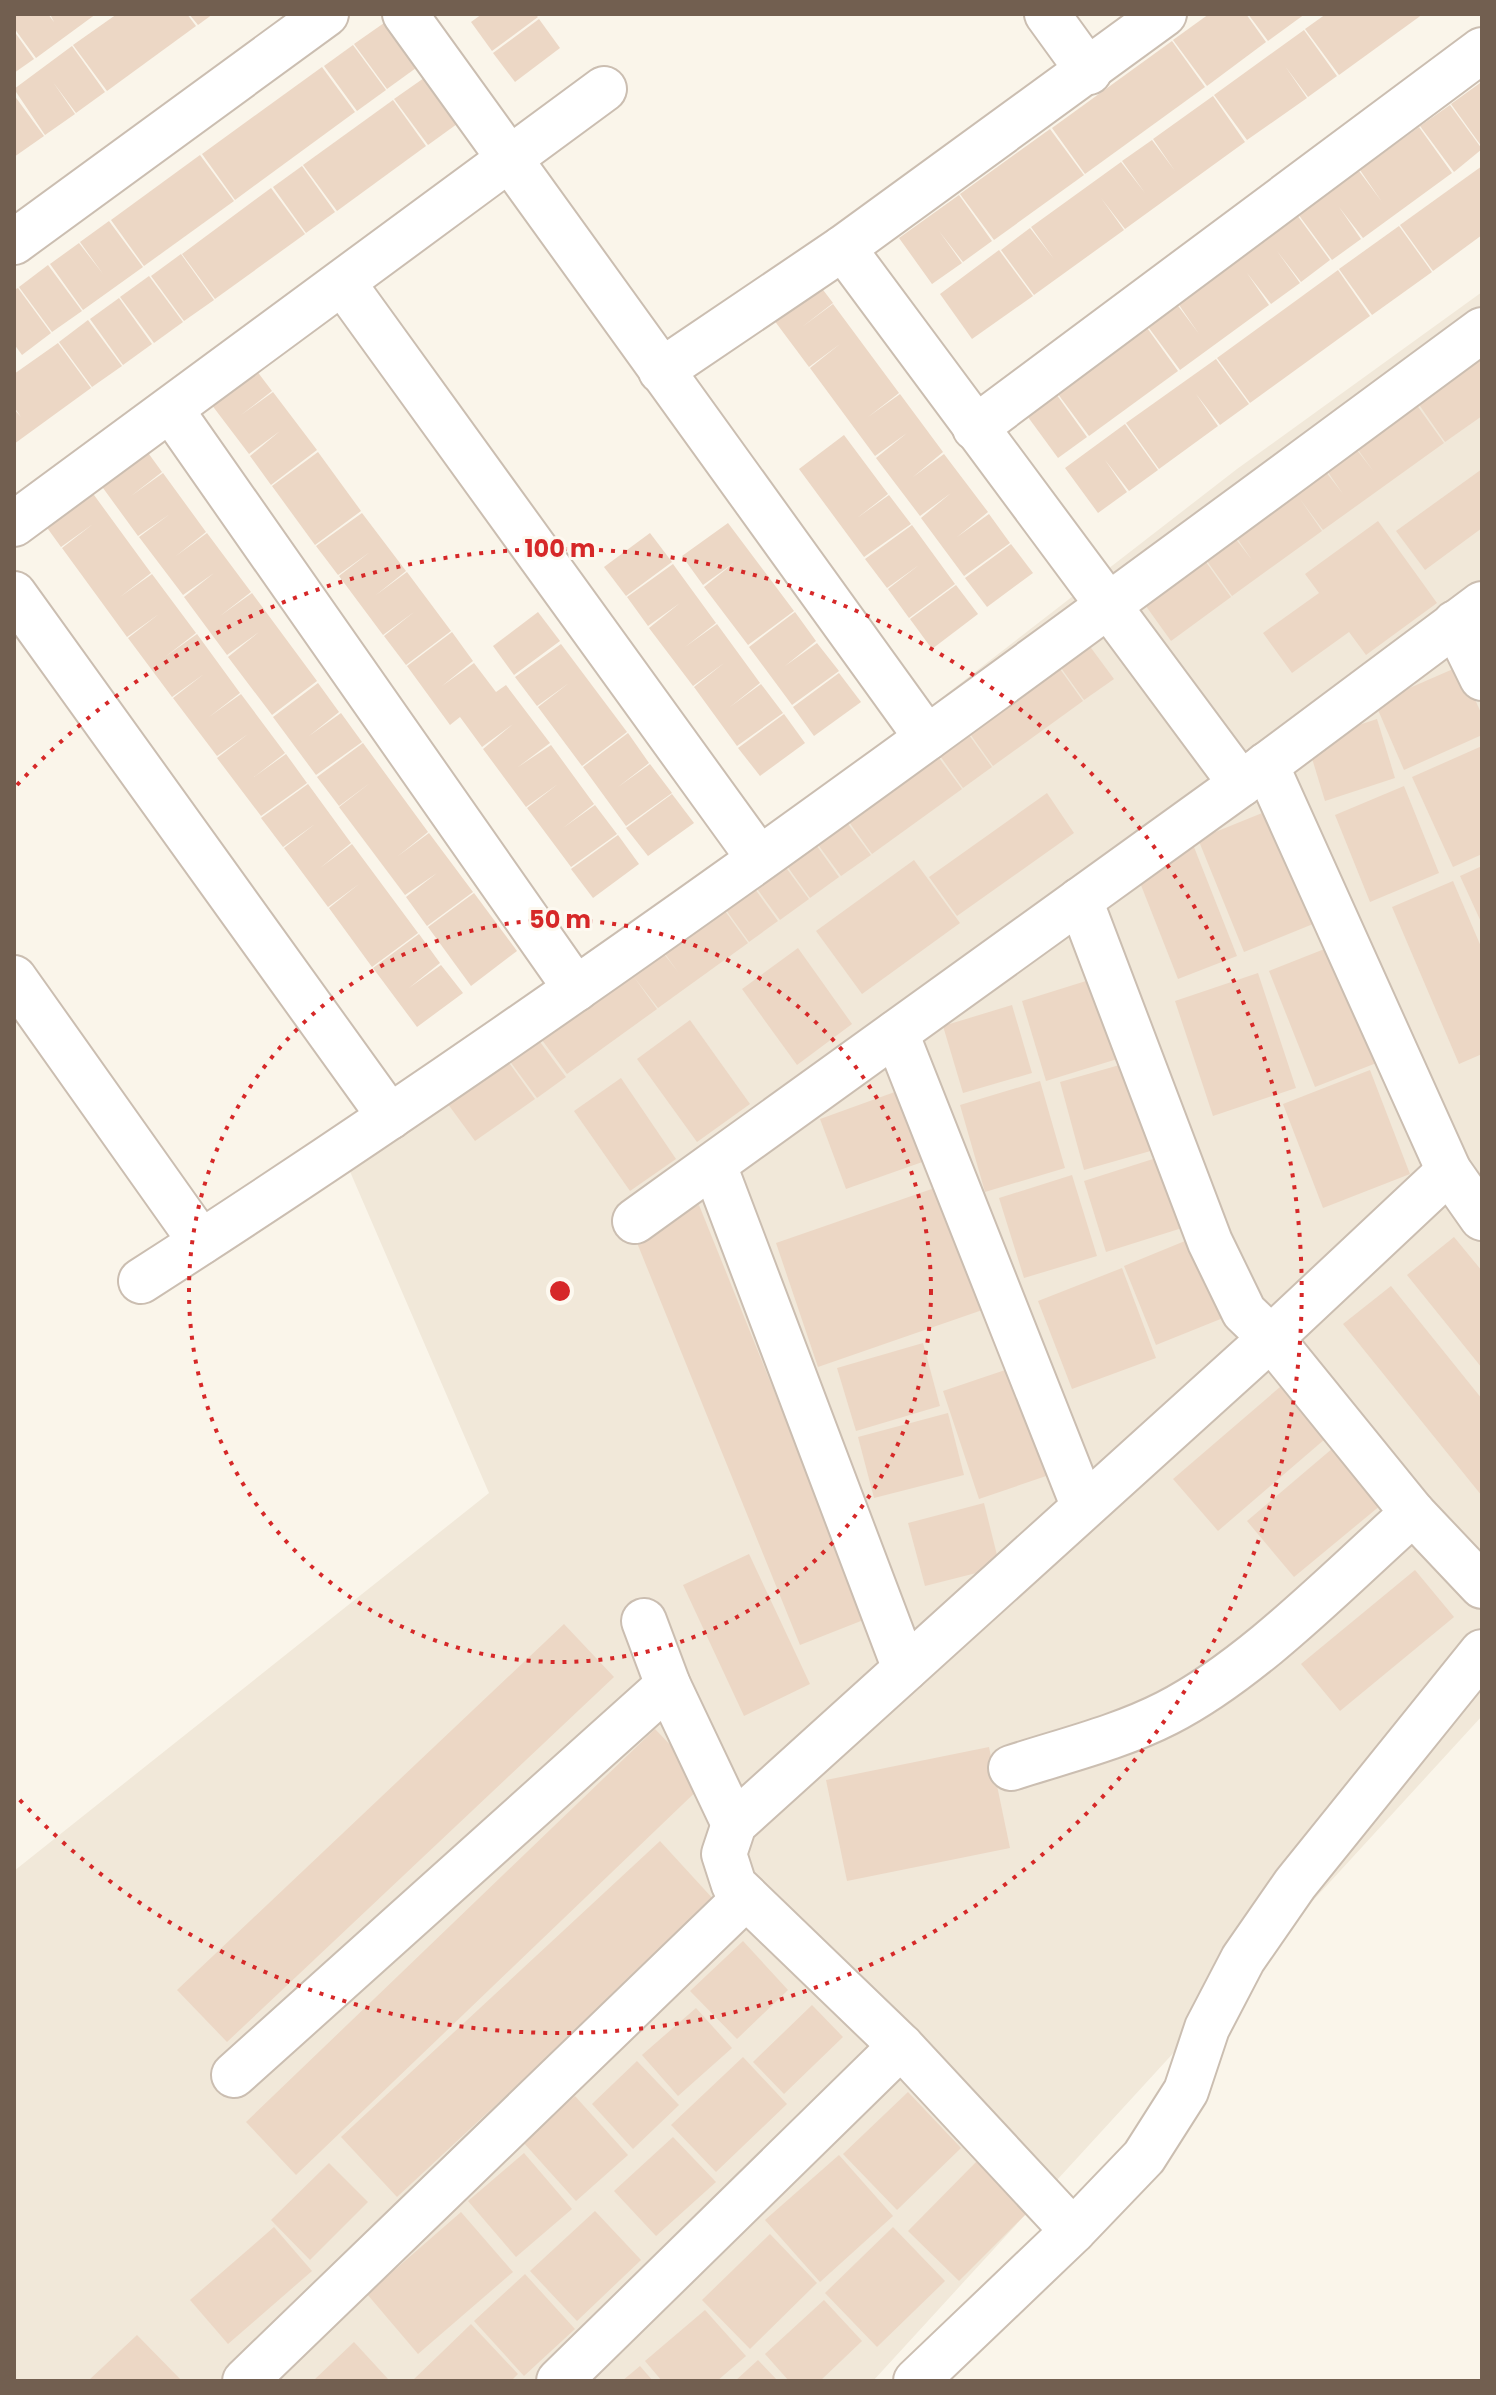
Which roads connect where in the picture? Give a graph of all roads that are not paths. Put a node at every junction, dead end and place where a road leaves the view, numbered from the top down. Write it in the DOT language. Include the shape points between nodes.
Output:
graph roads {
  1 [pos="326,14"];
  2 [pos="405,14"];
  3 [pos="1047,14"];
  4 [pos="1164,14"];
  5 [pos="1482,50"];
  6 [pos="1089,72"];
  7 [pos="604,89"];
  8 [pos="509,161"];
  9 [pos="14,242"];
  10 [pos="843,248"];
  11 [pos="343,283"];
  12 [pos="1482,330"];
  13 [pos="661,371"];
  14 [pos="171,410"];
  15 [pos="975,428"];
  16 [pos="14,524"];
  17 [pos="14,594"];
  18 [pos="1109,605"];
  19 [pos="1468,613"];
  20 [pos="1482,678"];
  21 [pos="927,738"];
  22 [pos="1253,774"];
  23 [pos="758,857"];
  24 [pos="1080,900"];
  25 [pos="14,978"];
  26 [pos="576,989"];
  27 [pos="896,1033"];
  28 [pos="390,1117"];
  29 [pos="714,1165"];
  30 [pos="1449,1171"];
  31 [pos="1482,1218"];
  32 [pos="635,1221"];
  33 [pos="201,1242"];
  34 [pos="141,1281"];
  35 [pos="1271,1338"];
  36 [pos="1083,1505"];
  37 [pos="1413,1513"];
  38 [pos="1482,1586"];
  39 [pos="644,1621"];
  40 [pos="1482,1652"];
  41 [pos="905,1669"];
  42 [pos="668,1685"];
  43 [pos="1011,1768"];
  44 [pos="734,1824"];
  45 [pos="746,1897"];
  46 [pos="901,2046"];
  47 [pos="234,2075"];
  48 [pos="1073,2231"];
  49 [pos="245,2381"];
  50 [pos="559,2381"];
  51 [pos="916,2381"];
  1 -- 9 [label="street"];
  2 -- 8 [label="street"];
  3 -- 6 [label="street"];
  4 -- 6 [label="street"];
  5 -- 15 [label="street"];
  6 -- 10 [label="street"];
  7 -- 8 [label="street"];
  8 -- 11 [label="street"];
  8 -- 13 [label="street"];
  10 -- 13 [label="street"];
  10 -- 15 [label="street"];
  11 -- 14 [label="street"];
  11 -- 23 [label="street"];
  12 -- 18 [label="street"];
  13 -- 21 [label="street"];
  14 -- 16 [label="street"];
  14 -- 26 [label="street"];
  15 -- 18 [label="street"];
  17 -- 28 [label="street"];
  18 -- 21 [label="street"];
  18 -- 22 [label="street"];
  19 -- 20 [label="street"];
  19 -- 22 [label="street"];
  21 -- 23 [label="street"];
  22 -- 24 [label="street"];
  22 -- 30 [label="street"];
  23 -- 26 [label="street"];
  24 -- 27 [label="street"];
  24 -- 35 [label="street" via="1223,1270 1244,1312"];
  25 -- 33 [label="street"];
  26 -- 28 [label="street"];
  27 -- 29 [label="street"];
  27 -- 36 [label="street"];
  28 -- 33 [label="street"];
  29 -- 32 [label="street"];
  29 -- 41 [label="street"];
  30 -- 31 [label="street"];
  30 -- 35 [label="street"];
  33 -- 34 [label="street"];
  35 -- 36 [label="street"];
  35 -- 37 [label="street"];
  36 -- 41 [label="street"];
  37 -- 38 [label="street"];
  37 -- 43 [label="street" via="1247,1660 1198,1696 1133,1729"];
  39 -- 42 [label="street"];
  40 -- 48 [label="street" via="1295,1884 1236,1973 1207,2028 1186,2091 1144,2157"];
  41 -- 44 [label="street"];
  42 -- 44 [label="street"];
  42 -- 47 [label="street"];
  44 -- 45 [label="street" via="724,1854 734,1885"];
  45 -- 46 [label="street"];
  45 -- 49 [label="street"];
  46 -- 48 [label="street"];
  46 -- 50 [label="street"];
  48 -- 51 [label="street"];
}
